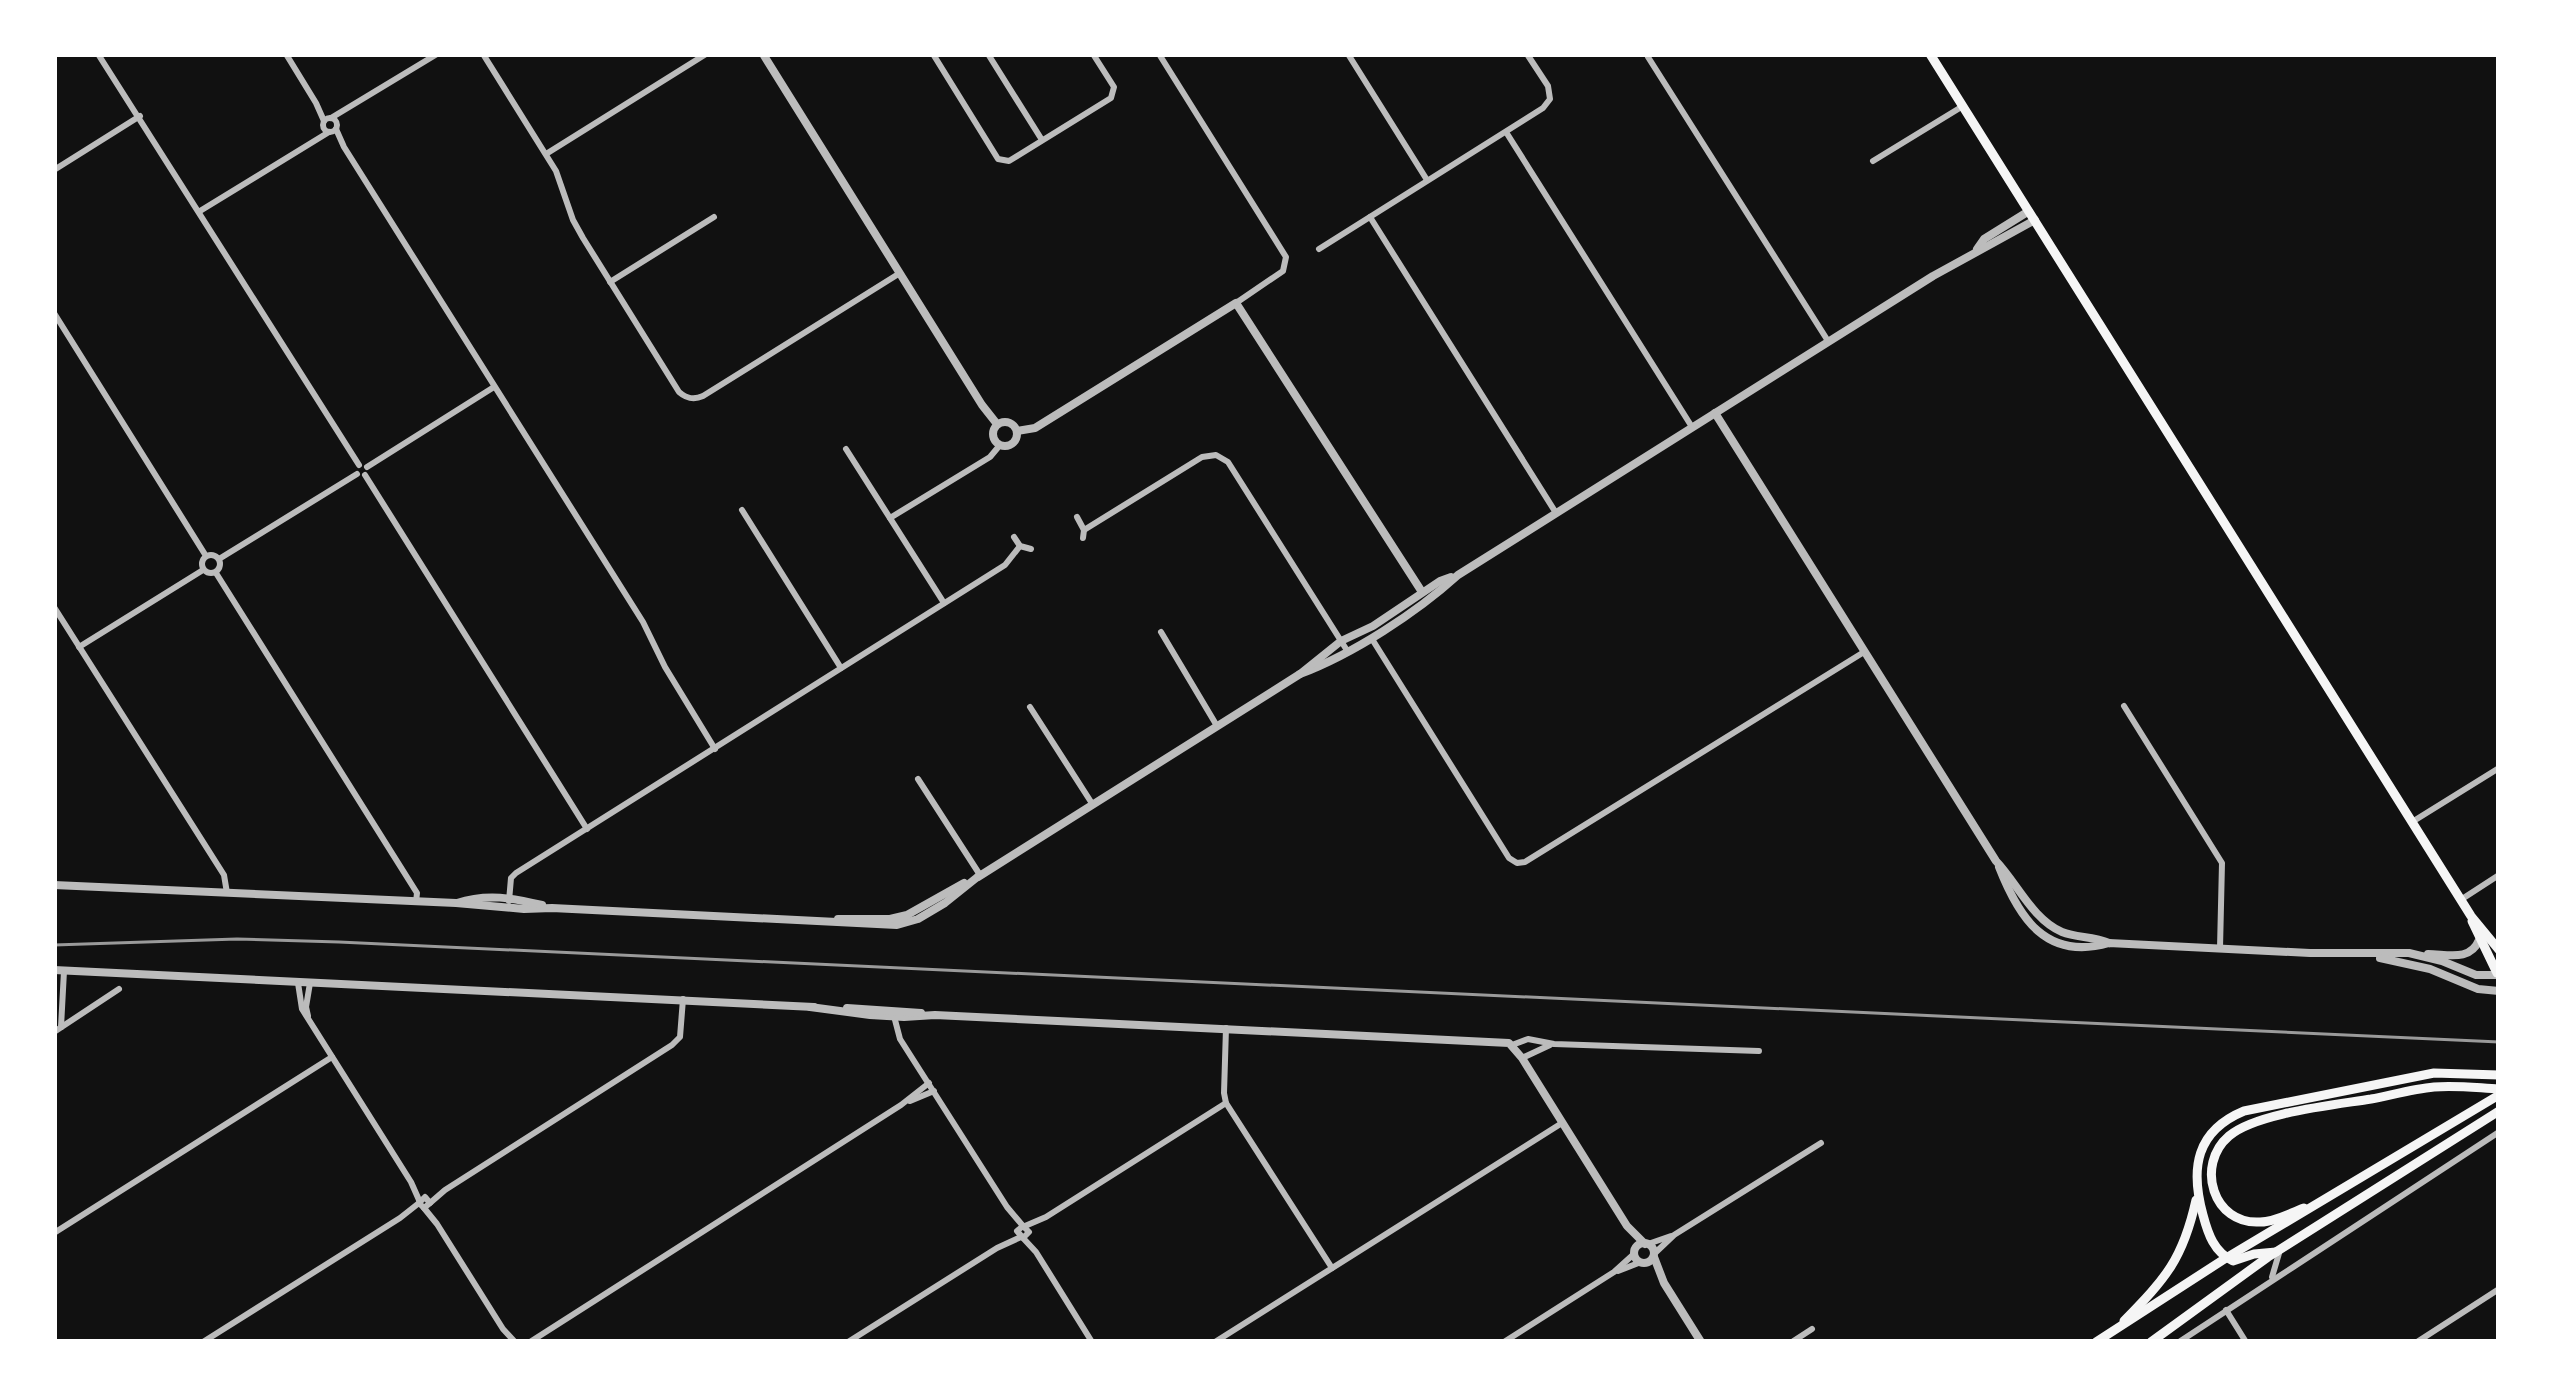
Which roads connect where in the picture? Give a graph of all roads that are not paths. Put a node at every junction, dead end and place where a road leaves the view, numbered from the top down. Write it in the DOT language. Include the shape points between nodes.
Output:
graph roads {
  1 [pos="98,54"];
  2 [pos="286,54"];
  3 [pos="437,54"];
  4 [pos="484,54"];
  5 [pos="706,54"];
  6 [pos="763,54"];
  7 [pos="934,54"];
  8 [pos="988,54"];
  9 [pos="1093,54"];
  10 [pos="1160,54"];
  11 [pos="1348,54"];
  12 [pos="1527,54"];
  13 [pos="1930,54"];
  14 [pos="1648,57"];
  15 [pos="1963,106"];
  16 [pos="140,116"];
  17 [pos="330,125"];
  18 [pos="1506,132"];
  19 [pos="1042,140"];
  20 [pos="546,154"];
  21 [pos="1873,161"];
  22 [pos="54,170"];
  23 [pos="1427,181"];
  24 [pos="200,212"];
  25 [pos="2032,216"];
  26 [pos="714,217"];
  27 [pos="1370,217"];
  28 [pos="1319,249"];
  29 [pos="900,273"];
  30 [pos="610,282"];
  31 [pos="1236,303"];
  32 [pos="54,314"];
  33 [pos="1828,341"];
  34 [pos="494,387"];
  35 [pos="1715,413"];
  36 [pos="997,424"];
  37 [pos="1692,427"];
  38 [pos="1017,431"];
  39 [pos="1000,445"];
  40 [pos="846,449"];
  41 [pos="362,470"];
  42 [pos="742,511"];
  43 [pos="1556,512"];
  44 [pos="1077,517"];
  45 [pos="890,518"];
  46 [pos="1014,536"];
  47 [pos="1020,546"];
  48 [pos="1031,549"];
  49 [pos="206,556"];
  50 [pos="219,560"];
  51 [pos="203,569"];
  52 [pos="216,573"];
  53 [pos="1424,595"];
  54 [pos="944,603"];
  55 [pos="54,607"];
  56 [pos="1161,632"];
  57 [pos="1368,633"];
  58 [pos="1341,641"];
  59 [pos="79,647"];
  60 [pos="1348,652"];
  61 [pos="1864,652"];
  62 [pos="841,668"];
  63 [pos="1300,674"];
  64 [pos="2124,706"];
  65 [pos="1030,707"];
  66 [pos="1217,726"];
  67 [pos="715,749"];
  68 [pos="2499,768"];
  69 [pos="918,779"];
  70 [pos="1093,805"];
  71 [pos="2413,822"];
  72 [pos="587,829"];
  73 [pos="1996,861"];
  74 [pos="2499,874"];
  75 [pos="980,875"];
  76 [pos="54,885"];
  77 [pos="226,893"];
  78 [pos="2461,899"];
  79 [pos="509,901"];
  80 [pos="416,902"];
  81 [pos="2471,916"];
  82 [pos="2479,940"];
  83 [pos="2109,943"];
  84 [pos="2220,948"];
  85 [pos="2499,950"];
  86 [pos="2414,953"];
  87 [pos="2366,955"];
  88 [pos="59,970"];
  89 [pos="2498,979"];
  90 [pos="298,983"];
  91 [pos="310,983"];
  92 [pos="119,989"];
  93 [pos="682,999"];
  94 [pos="900,1013"];
  95 [pos="309,1020"];
  96 [pos="1226,1028"];
  97 [pos="58,1029"];
  98 [pos="1554,1044"];
  99 [pos="1511,1045"];
  100 [pos="1759,1052"];
  101 [pos="332,1057"];
  102 [pos="1522,1058"];
  103 [pos="2499,1075"];
  104 [pos="932,1087"];
  105 [pos="2499,1092"];
  106 [pos="1226,1103"];
  107 [pos="2495,1114"];
  108 [pos="1562,1123"];
  109 [pos="2499,1132"];
  110 [pos="1821,1143"];
  111 [pos="2198,1196"];
  112 [pos="2320,1202"];
  113 [pos="424,1203"];
  114 [pos="1023,1232"];
  115 [pos="54,1233"];
  116 [pos="2278,1251"];
  117 [pos="1644,1253"];
  118 [pos="2226,1258"];
  119 [pos="1332,1268"];
  120 [pos="2271,1281"];
  121 [pos="2499,1289"];
  122 [pos="2226,1310"];
  123 [pos="1812,1329"];
  124 [pos="2116,1329"];
  125 [pos="538,1334"];
  126 [pos="203,1342"];
  127 [pos="514,1342"];
  128 [pos="530,1342"];
  129 [pos="848,1342"];
  130 [pos="1092,1342"];
  131 [pos="1215,1342"];
  132 [pos="1504,1342"];
  133 [pos="1701,1342"];
  134 [pos="1792,1342"];
  135 [pos="2096,1342"];
  136 [pos="2151,1342"];
  137 [pos="2179,1342"];
  138 [pos="2246,1342"];
  139 [pos="2417,1342"];
  1 -- 16 [label="street"];
  2 -- 17 [label="street"];
  3 -- 17 [label="street"];
  4 -- 20 [label="street"];
  5 -- 20 [label="street"];
  6 -- 29 [label="street"];
  7 -- 19 [label="street" via="998,159"];
  8 -- 19 [label="street"];
  9 -- 19 [label="street" via="1114,94"];
  10 -- 31 [label="street" via="1287,263"];
  11 -- 23 [label="street"];
  12 -- 18 [label="street" via="1550,99"];
  13 -- 15 [label="main road"];
  14 -- 33 [label="street"];
  15 -- 21 [label="street"];
  15 -- 25 [label="main road"];
  16 -- 22 [label="street"];
  16 -- 24 [label="street"];
  17 -- 24 [label="street"];
  17 -- 34 [label="street"];
  18 -- 23 [label="street"];
  18 -- 37 [label="street"];
  20 -- 30 [label="street"];
  23 -- 27 [label="street"];
  24 -- 41 [label="street"];
  25 -- 33 [label="street"];
  25 -- 71 [label="main road"];
  26 -- 30 [label="street"];
  27 -- 28 [label="street"];
  27 -- 43 [label="street"];
  29 -- 30 [label="street" via="694,399 680,392"];
  29 -- 36 [label="street"];
  31 -- 38 [label="street" via="1035,428"];
  31 -- 53 [label="street"];
  32 -- 49 [label="street"];
  33 -- 35 [label="street"];
  34 -- 41 [label="street"];
  34 -- 67 [label="street"];
  35 -- 37 [label="street"];
  35 -- 61 [label="street"];
  36 -- 38 [label="street"];
  36 -- 39 [label="street"];
  37 -- 43 [label="street"];
  38 -- 39 [label="street" via="1015,442"];
  39 -- 45 [label="street"];
  40 -- 45 [label="street"];
  41 -- 50 [label="street"];
  41 -- 72 [label="street"];
  42 -- 62 [label="street"];
  43 -- 53 [label="street"];
  44 -- 58 [label="street" via="1084,534 1216,455 1228,462"];
  45 -- 54 [label="street"];
  46 -- 47 [label="street"];
  47 -- 48 [label="street"];
  47 -- 54 [label="street" via="1005,565"];
  49 -- 50 [label="street"];
  49 -- 51 [label="street"];
  50 -- 52 [label="street"];
  51 -- 52 [label="street"];
  51 -- 59 [label="street"];
  52 -- 80 [label="street" via="417,892"];
  53 -- 57 [label="street"];
  54 -- 62 [label="street"];
  55 -- 59 [label="street"];
  56 -- 66 [label="street"];
  57 -- 58 [label="street"];
  57 -- 60 [label="street"];
  57 -- 61 [label="street" via="1517,863"];
  58 -- 60 [label="street"];
  58 -- 63 [label="street"];
  59 -- 77 [label="street" via="225,878"];
  60 -- 63 [label="street"];
  61 -- 73 [label="street"];
  62 -- 67 [label="street"];
  63 -- 66 [label="street"];
  64 -- 84 [label="street" via="2222,863"];
  65 -- 70 [label="street"];
  66 -- 70 [label="street"];
  67 -- 72 [label="street"];
  68 -- 71 [label="street"];
  69 -- 75 [label="street"];
  70 -- 75 [label="street"];
  71 -- 78 [label="main road"];
  72 -- 79 [label="street" via="513,875"];
  73 -- 83 [label="street" via="2046,922"];
  73 -- 83 [label="street" via="2038,932 2066,946"];
  74 -- 78 [label="street"];
  75 -- 79 [label="street" via="909,918"];
  76 -- 77 [label="street"];
  77 -- 80 [label="street"];
  78 -- 81 [label="main road"];
  79 -- 80 [label="street"];
  81 -- 82 [label="main road"];
  81 -- 85 [label="main road"];
  82 -- 86 [label="street" via="2463,955"];
  82 -- 89 [label="main road"];
  83 -- 84 [label="street"];
  84 -- 87 [label="street"];
  86 -- 87 [label="street"];
  86 -- 89 [label="street"];
  87 -- 89 [label="street" via="2474,988"];
  88 -- 90 [label="street"];
  88 -- 97 [label="street"];
  90 -- 91 [label="street"];
  90 -- 95 [label="street"];
  91 -- 93 [label="street"];
  91 -- 95 [label="street"];
  92 -- 97 [label="street"];
  93 -- 94 [label="street"];
  93 -- 113 [label="street" via="672,1046"];
  94 -- 96 [label="street"];
  94 -- 104 [label="street" via="905,1044"];
  95 -- 101 [label="street"];
  96 -- 99 [label="street"];
  96 -- 106 [label="street"];
  98 -- 99 [label="street"];
  98 -- 100 [label="street"];
  98 -- 102 [label="street"];
  99 -- 102 [label="street"];
  101 -- 113 [label="street"];
  101 -- 115 [label="street"];
  102 -- 108 [label="street"];
  103 -- 111 [label="main road" via="2434,1073 2234,1115 2199,1153"];
  104 -- 114 [label="street"];
  104 -- 125 [label="street"];
  105 -- 112 [label="main road"];
  105 -- 112 [label="main road" via="2438,1086 2259,1120 2216,1152 2213,1190 2237,1218 2265,1222"];
  106 -- 114 [label="street"];
  106 -- 119 [label="street"];
  107 -- 116 [label="main road"];
  108 -- 117 [label="street"];
  108 -- 119 [label="street"];
  109 -- 120 [label="street"];
  110 -- 117 [label="street"];
  111 -- 118 [label="main road"];
  111 -- 124 [label="main road" via="2170,1271"];
  112 -- 118 [label="main road"];
  113 -- 126 [label="street"];
  113 -- 127 [label="street"];
  114 -- 129 [label="street"];
  114 -- 130 [label="street"];
  116 -- 118 [label="main road"];
  116 -- 120 [label="street"];
  116 -- 136 [label="main road"];
  117 -- 132 [label="street"];
  117 -- 133 [label="street"];
  118 -- 124 [label="main road"];
  119 -- 131 [label="street"];
  120 -- 122 [label="street"];
  121 -- 139 [label="street"];
  122 -- 137 [label="street"];
  122 -- 138 [label="street"];
  123 -- 134 [label="street"];
  124 -- 135 [label="main road"];
  125 -- 127 [label="street"];
  125 -- 128 [label="street"];
}
